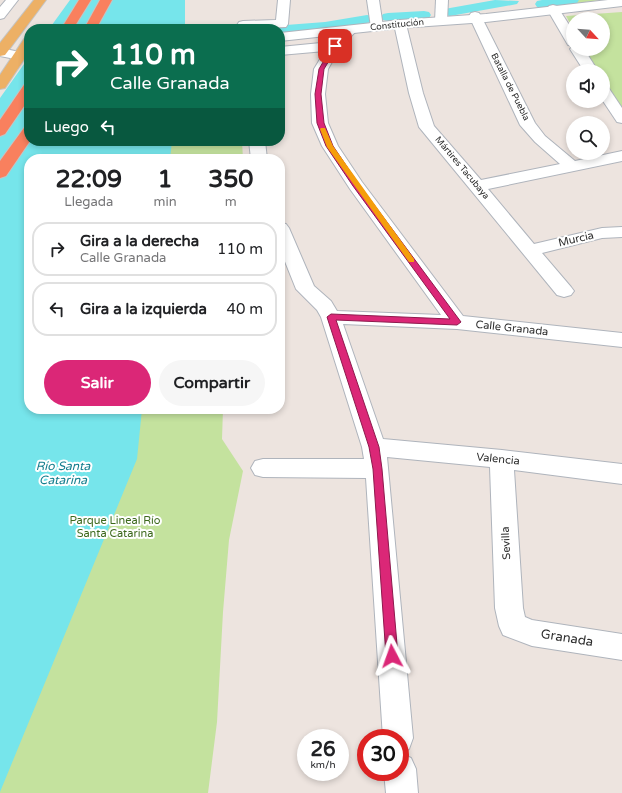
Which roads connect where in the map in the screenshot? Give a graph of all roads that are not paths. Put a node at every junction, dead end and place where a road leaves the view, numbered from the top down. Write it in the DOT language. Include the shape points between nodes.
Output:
graph roads {
  1 [pos="12,0"];
  2 [pos="40,0"];
  3 [pos="85,0"];
  4 [pos="106,0"];
  5 [pos="284,0"];
  6 [pos="373,0"];
  7 [pos="442,0"];
  8 [pos="622,2"];
  9 [pos="536,4"];
  10 [pos="553,9"];
  11 [pos="0,15"];
  12 [pos="472,18"];
  13 [pos="440,21"];
  14 [pos="70,24"];
  15 [pos="93,24"];
  16 [pos="282,24"];
  17 [pos="400,24"];
  18 [pos="377,27"];
  19 [pos="351,30"];
  20 [pos="566,30"];
  21 [pos="285,37"];
  22 [pos="335,46"];
  23 [pos="285,51"];
  24 [pos="0,52"];
  25 [pos="24,55"];
  26 [pos="0,85"];
  27 [pos="24,95"];
  28 [pos="610,101"];
  29 [pos="622,119"];
  30 [pos="0,131"];
  31 [pos="24,139"];
  32 [pos="622,156"];
  33 [pos="573,167"];
  34 [pos="0,172"];
  35 [pos="478,186"];
  36 [pos="622,232"];
  37 [pos="285,240"];
  38 [pos="531,250"];
  39 [pos="564,291"];
  40 [pos="331,317"];
  41 [pos="457,322"];
  42 [pos="622,340"];
  43 [pos="376,458"];
  44 [pos="502,459"];
  45 [pos="263,468"];
  46 [pos="622,474"];
  47 [pos="513,626"];
  48 [pos="622,647"];
  49 [pos="397,729"];
  50 [pos="401,781"];
  51 [pos="402,793"];
  1 -- 11 [label="street"];
  2 -- 24 [label="main road"];
  3 -- 14 [label="highway"];
  4 -- 15 [label="highway"];
  5 -- 16 [label="street"];
  6 -- 18 [label="street"];
  7 -- 13 [label="street"];
  8 -- 10 [label="street, Constitución"];
  9 -- 10 [label="street, Constitución"];
  9 -- 12 [label="street, Constitución"];
  10 -- 20 [label="street"];
  12 -- 13 [label="street, Constitución"];
  12 -- 33 [label="street, Batalla de Puebla" via="528,125 540,139"];
  13 -- 17 [label="street, Constitución"];
  17 -- 18 [label="street, Constitución"];
  17 -- 35 [label="street, Mártires Tacubaya" via="416,93 427,127"];
  18 -- 19 [label="street, Constitución"];
  19 -- 21 [label="street, Constitución"];
  19 -- 22 [label="street"];
  22 -- 23 [label="street"];
  22 -- 41 [label="street" via="321,69 318,94 320,123 330,146"];
  24 -- 25 [label="street"];
  25 -- 26 [label="main road"];
  27 -- 30 [label="highway"];
  28 -- 29 [label="street"];
  31 -- 34 [label="highway"];
  32 -- 33 [label="street"];
  33 -- 35 [label="street"];
  35 -- 38 [label="street, Mártires Tacubaya"];
  36 -- 38 [label="street, Murcia" via="602,233"];
  37 -- 40 [label="street" via="306,289 324,306"];
  38 -- 39 [label="street, Mártires Tacubaya"];
  40 -- 41 [label="street, Calle Granada"];
  40 -- 43 [label="street"];
  41 -- 42 [label="street, Calle Granada"];
  43 -- 44 [label="street, Valencia"];
  43 -- 45 [label="street, Valencia"];
  43 -- 49 [label="street"];
  44 -- 46 [label="street, Valencia"];
  44 -- 47 [label="street, Sevilla" via="509,608"];
  47 -- 48 [label="street, Granada" via="532,633"];
  50 -- 51 [label="street"];
}
